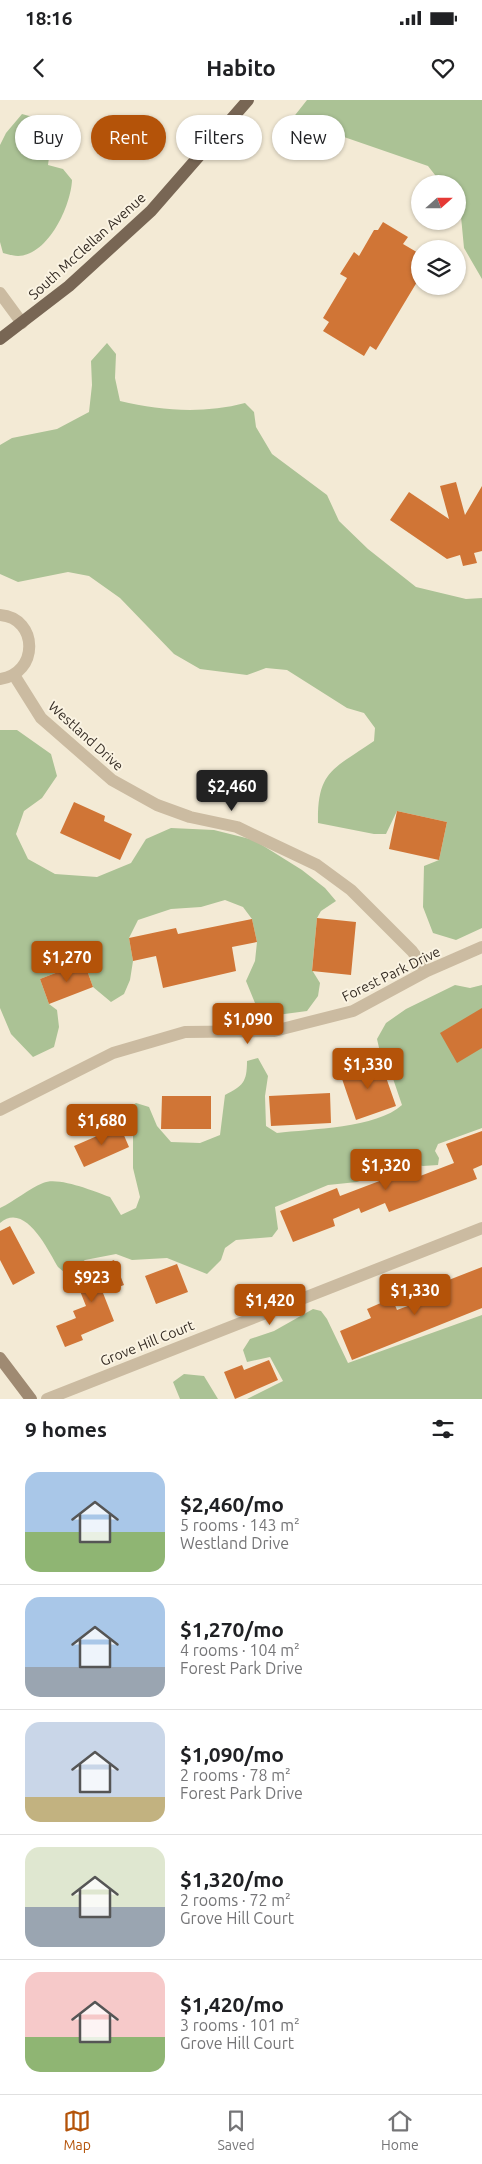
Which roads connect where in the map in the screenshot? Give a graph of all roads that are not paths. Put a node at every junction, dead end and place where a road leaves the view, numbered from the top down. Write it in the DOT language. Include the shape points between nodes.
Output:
graph roads {
  1 [pos="248,100"];
  2 [pos="0,293"];
  3 [pos="22,323"];
  4 [pos="0,339"];
  5 [pos="0,615"];
  6 [pos="14,676"];
  7 [pos="0,679"];
  8 [pos="482,947"];
  9 [pos="427,971"];
  10 [pos="0,1110"];
  11 [pos="482,1228"];
  12 [pos="0,1358"];
  13 [pos="32,1399"];
  14 [pos="47,1399"];
  1 -- 3 [label="main road, South McClellan Avenue" via="151,211 69,286"];
  2 -- 3 [label="street"];
  3 -- 4 [label="main road, South McClellan Avenue"];
  5 -- 6 [label="street" via="17,621 26,631 30,643 24,667"];
  6 -- 7 [label="street"];
  6 -- 9 [label="street, Westland Drive" via="41,718 112,780 157,806 237,827 317,865 350,890"];
  8 -- 9 [label="street, Forest Park Drive"];
  9 -- 10 [label="street, Forest Park Drive" via="353,1011 274,1031 185,1032 113,1053"];
  11 -- 14 [label="street, Grove Hill Court"];
  12 -- 13 [label="main road"];
}
